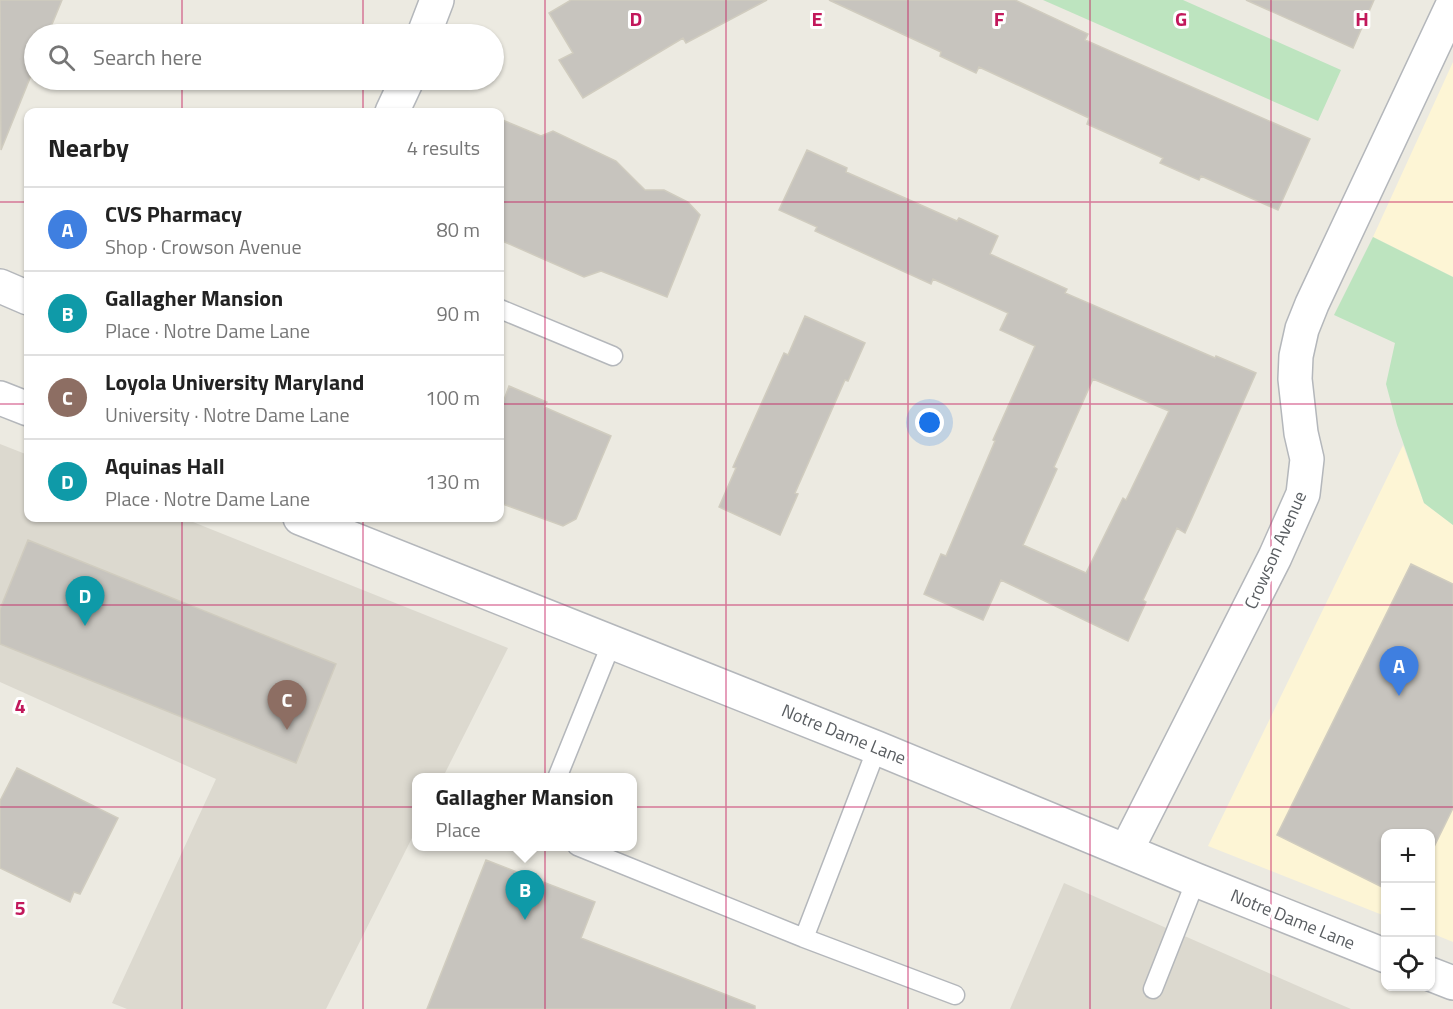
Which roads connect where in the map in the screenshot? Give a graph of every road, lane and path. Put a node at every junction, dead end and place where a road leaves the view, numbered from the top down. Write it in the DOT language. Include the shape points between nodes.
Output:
graph roads {
  1 [pos="437,0"];
  2 [pos="1453,4"];
  3 [pos="428,24"];
  4 [pos="403,90"];
  5 [pos="395,108"];
  6 [pos="0,286"];
  7 [pos="24,296"];
  8 [pos="504,311"];
  9 [pos="613,356"];
  10 [pos="0,398"];
  11 [pos="24,407"];
  12 [pos="310,522"];
  13 [pos="612,642"];
  14 [pos="877,748"];
  15 [pos="559,773"];
  16 [pos="589,851"];
  17 [pos="1126,851"];
  18 [pos="1196,880"];
  19 [pos="804,938"];
  20 [pos="1381,954"];
  21 [pos="1435,976"];
  22 [pos="1453,983"];
  23 [pos="1153,988"];
  24 [pos="955,994"];
  1 -- 3 [label="street"];
  2 -- 17 [label="street, Crowson Avenue" via="1302,329 1295,379 1307,459 1303,494"];
  4 -- 5 [label="street"];
  6 -- 7 [label="street"];
  8 -- 9 [label="lane"];
  10 -- 11 [label="street"];
  12 -- 13 [label="street, Notre Dame Lane"];
  13 -- 14 [label="street, Notre Dame Lane"];
  13 -- 15 [label="lane"];
  14 -- 17 [label="street, Notre Dame Lane"];
  14 -- 19 [label="lane"];
  16 -- 19 [label="lane"];
  17 -- 18 [label="street, Notre Dame Lane"];
  18 -- 20 [label="street, Notre Dame Lane"];
  18 -- 23 [label="lane"];
  19 -- 24 [label="lane"];
  21 -- 22 [label="street"];
}
